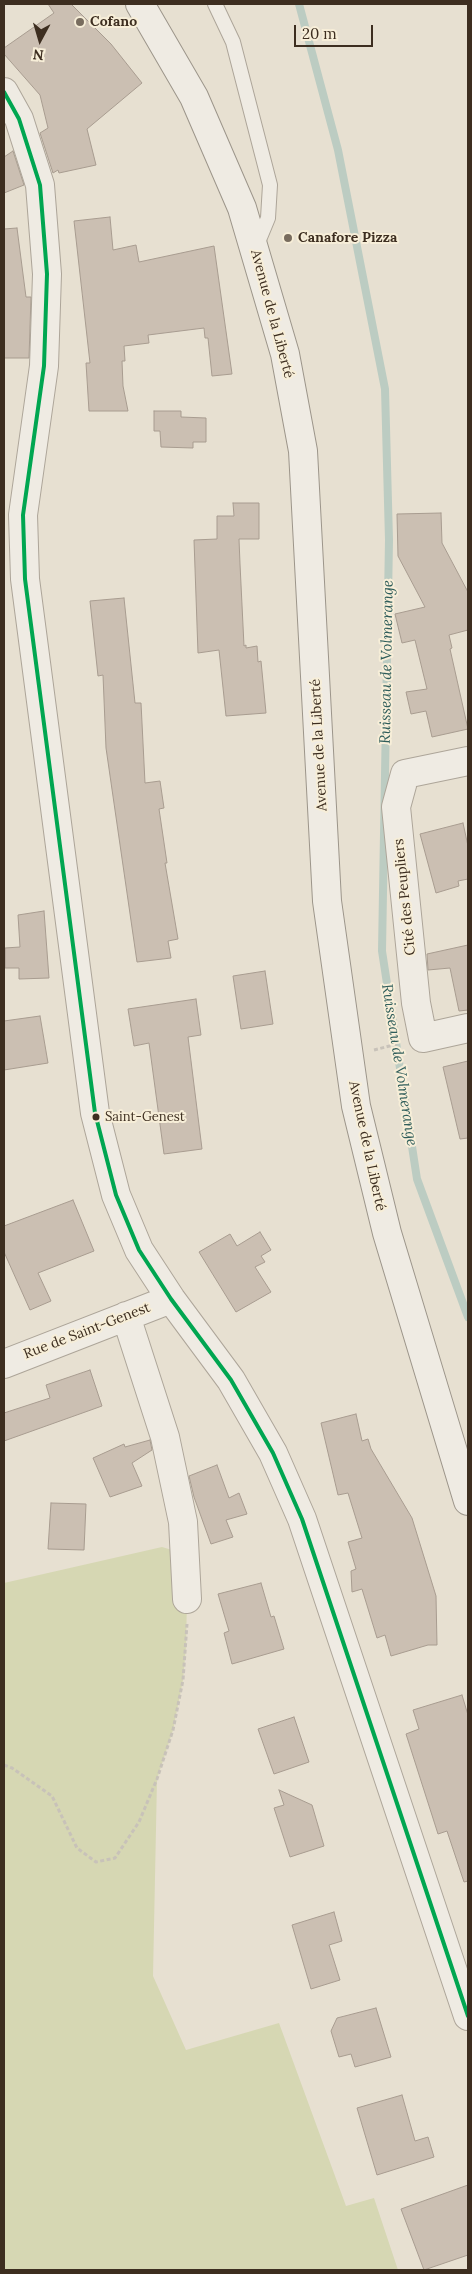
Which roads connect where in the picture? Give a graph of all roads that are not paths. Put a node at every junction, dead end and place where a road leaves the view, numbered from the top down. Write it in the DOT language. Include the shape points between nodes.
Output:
graph roads {
  1 [pos="140,4"];
  2 [pos="215,4"];
  3 [pos="4,92"];
  4 [pos="254,250"];
  5 [pos="468,761"];
  6 [pos="468,1028"];
  7 [pos="171,1298"];
  8 [pos="126,1316"];
  9 [pos="4,1364"];
  10 [pos="468,1501"];
  11 [pos="187,1599"];
  12 [pos="468,2016"];
  1 -- 4 [label="street, Avenue de la Liberté" via="194,97 242,208"];
  2 -- 4 [label="lane" via="233,42 270,185 268,218"];
  3 -- 7 [label="street" via="19,119 40,185 47,274 44,366 23,515 25,579 94,1103 116,1195 139,1250"];
  4 -- 10 [label="street, Avenue de la Liberté" via="285,354 303,451 327,901 356,1106 386,1233"];
  5 -- 6 [label="street, Cité des Peupliers" via="404,774 396,807 416,1003 423,1038"];
  7 -- 8 [label="street, Rue de Saint-Genest"];
  7 -- 12 [label="street" via="231,1380 273,1453 302,1520"];
  8 -- 9 [label="street, Rue de Saint-Genest"];
  8 -- 11 [label="street" via="165,1437 183,1522"];
}
